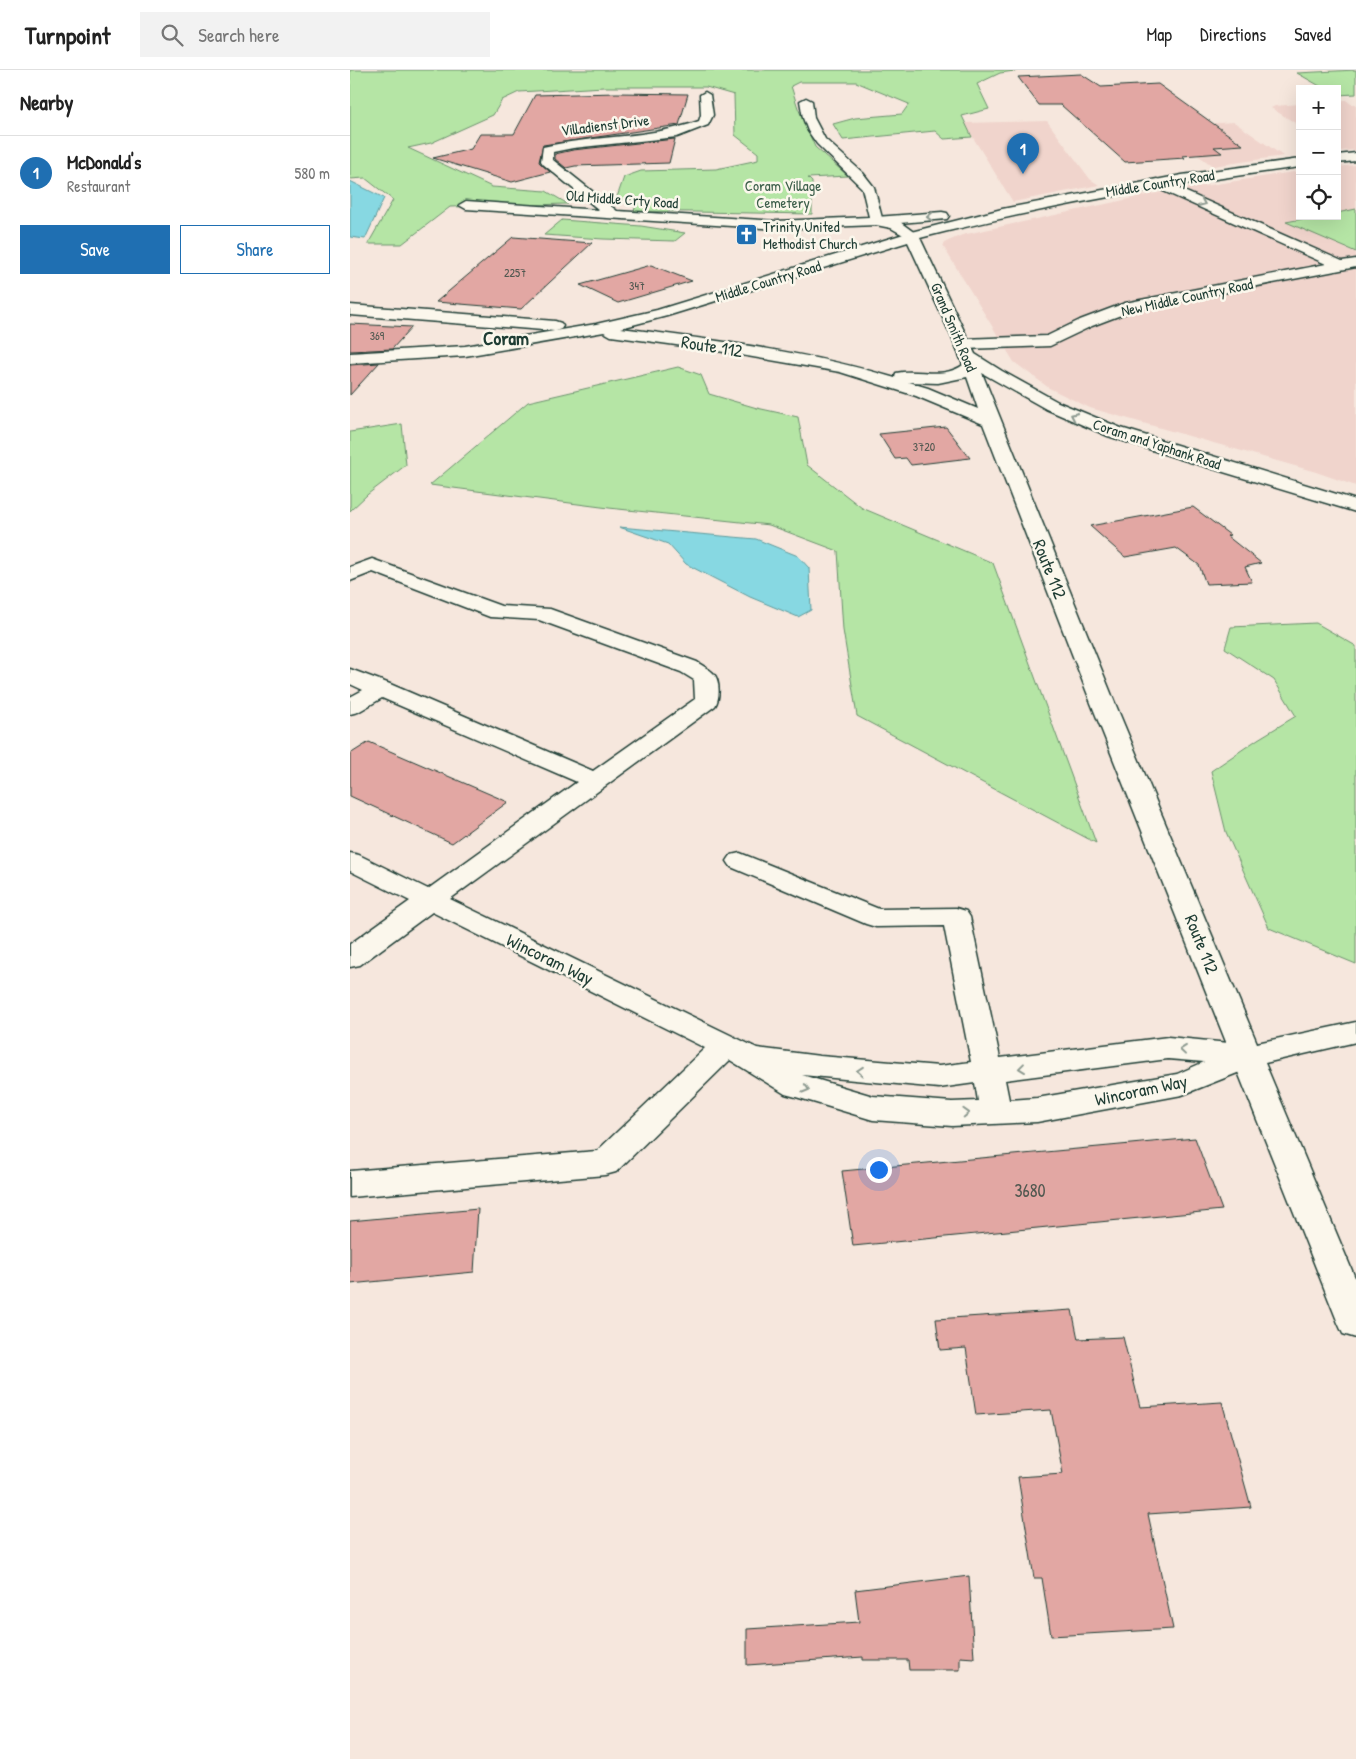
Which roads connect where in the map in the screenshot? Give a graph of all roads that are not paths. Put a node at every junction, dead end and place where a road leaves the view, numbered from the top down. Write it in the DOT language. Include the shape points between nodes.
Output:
graph roads {
  1 [pos="705,95"];
  2 [pos="806,101"];
  3 [pos="1356,156"];
  4 [pos="1341,158"];
  5 [pos="1296,164"];
  6 [pos="1182,179"];
  7 [pos="1157,183"];
  8 [pos="1206,190"];
  9 [pos="466,205"];
  10 [pos="613,214"];
  11 [pos="996,214"];
  12 [pos="876,221"];
  13 [pos="912,236"];
  14 [pos="1350,259"];
  15 [pos="350,310"];
  16 [pos="596,329"];
  17 [pos="968,356"];
  18 [pos="350,358"];
  19 [pos="866,375"];
  20 [pos="991,421"];
  21 [pos="1356,506"];
  22 [pos="350,575"];
  23 [pos="350,676"];
  24 [pos="382,689"];
  25 [pos="350,707"];
  26 [pos="595,781"];
  27 [pos="350,861"];
  28 [pos="740,861"];
  29 [pos="430,900"];
  30 [pos="350,958"];
  31 [pos="1356,1032"];
  32 [pos="737,1052"];
  33 [pos="1249,1056"];
  34 [pos="987,1072"];
  35 [pos="996,1112"];
  36 [pos="350,1184"];
  37 [pos="1356,1323"];
  1 -- 10 [label="street, Villadienst Drive" via="704,123 677,133 573,144 547,150 547,161"];
  2 -- 12 [label="street" via="807,116 822,145 869,188"];
  3 -- 4 [label="street"];
  5 -- 6 [label="street, Middle Country Road"];
  6 -- 7 [label="street, Middle Country Road"];
  6 -- 8 [label="street"];
  7 -- 11 [label="street, Middle Country Road"];
  7 -- 14 [label="street, one-way"];
  9 -- 10 [label="street, Old Middle Crty Road"];
  10 -- 12 [label="street, Old Middle Crty Road" via="776,225"];
  11 -- 12 [label="street, one-way"];
  11 -- 13 [label="street, Middle Country Road"];
  12 -- 13 [label="street" via="895,225"];
  13 -- 16 [label="street, Middle Country Road" via="662,313"];
  13 -- 17 [label="street, Grand Smith Road"];
  14 -- 17 [label="street, New Middle Country Road" via="1130,306 1050,341 1019,343"];
  15 -- 16 [label="street, Route 112"];
  16 -- 18 [label="street, Middle Country Road" via="465,351"];
  16 -- 19 [label="street, Route 112" via="712,345"];
  17 -- 19 [label="street" via="966,372 947,378"];
  17 -- 20 [label="street, Grand Smith Road"];
  21 -- 17 [label="street, Coram and Yaphank Road, one-way" via="1170,450 1081,419 1025,393"];
  19 -- 20 [label="street, Route 112" via="922,392"];
  20 -- 33 [label="street, Route 112"];
  22 -- 26 [label="street" via="372,564 498,612 542,614 690,667 705,677 707,701"];
  23 -- 24 [label="street"];
  24 -- 25 [label="street"];
  24 -- 26 [label="street"];
  26 -- 29 [label="street"];
  27 -- 29 [label="street, Wincoram Way"];
  28 -- 34 [label="street" via="876,918 956,917"];
  29 -- 30 [label="street"];
  29 -- 32 [label="street, Wincoram Way"];
  31 -- 33 [label="street"];
  34 -- 32 [label="street, Wincoram Way, one-way" via="940,1077 820,1067"];
  32 -- 35 [label="street, Wincoram Way, one-way" via="796,1086 873,1108 952,1114"];
  32 -- 36 [label="street" via="606,1163"];
  33 -- 34 [label="street, Wincoram Way, one-way" via="1168,1048"];
  33 -- 35 [label="street, Wincoram Way" via="1182,1084 1036,1110"];
  33 -- 37 [label="street, Route 112"];
  34 -- 35 [label="street"];
}
